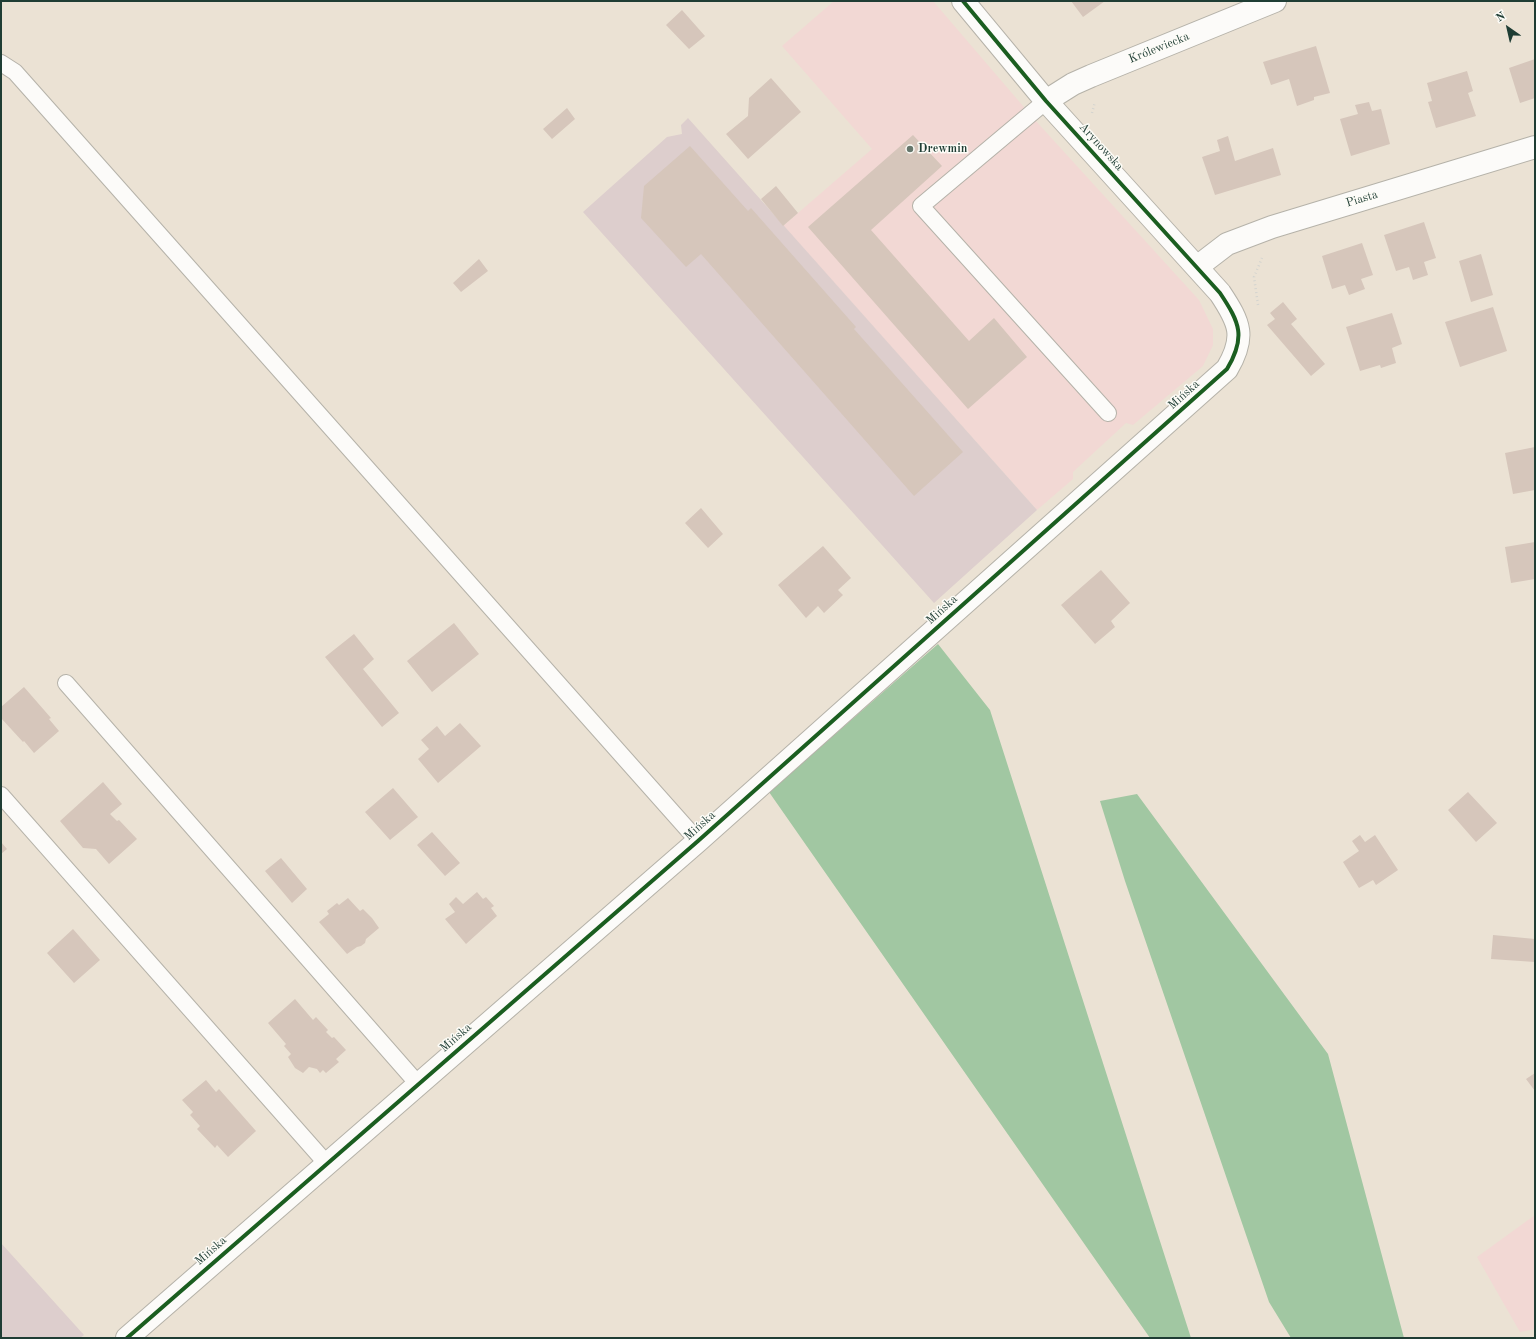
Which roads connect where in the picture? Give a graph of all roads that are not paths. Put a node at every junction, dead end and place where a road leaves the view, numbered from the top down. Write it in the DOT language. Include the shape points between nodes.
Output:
graph roads {
  1 [pos="963,1"];
  2 [pos="1275,1"];
  3 [pos="1,63"];
  4 [pos="1046,101"];
  5 [pos="1535,147"];
  6 [pos="1197,267"];
  7 [pos="1227,303"];
  8 [pos="1108,413"];
  9 [pos="66,683"];
  10 [pos="1,795"];
  11 [pos="698,841"];
  12 [pos="418,1084"];
  13 [pos="327,1164"];
  14 [pos="127,1338"];
  1 -- 4 [label="street, Arynowska"];
  2 -- 4 [label="street, Królewiecka" via="1090,76"];
  3 -- 11 [label="lane" via="15,72"];
  4 -- 6 [label="street, Arynowska"];
  4 -- 8 [label="lane" via="921,206"];
  5 -- 6 [label="street, Piasta" via="1272,227 1227,244"];
  6 -- 7 [label="street, Arynowska"];
  7 -- 11 [label="street, Mińska" via="1239,328 1239,339 1227,370"];
  9 -- 12 [label="lane"];
  10 -- 13 [label="lane"];
  11 -- 12 [label="street, Mińska"];
  12 -- 13 [label="street, Mińska"];
  13 -- 14 [label="street, Mińska"];
}
